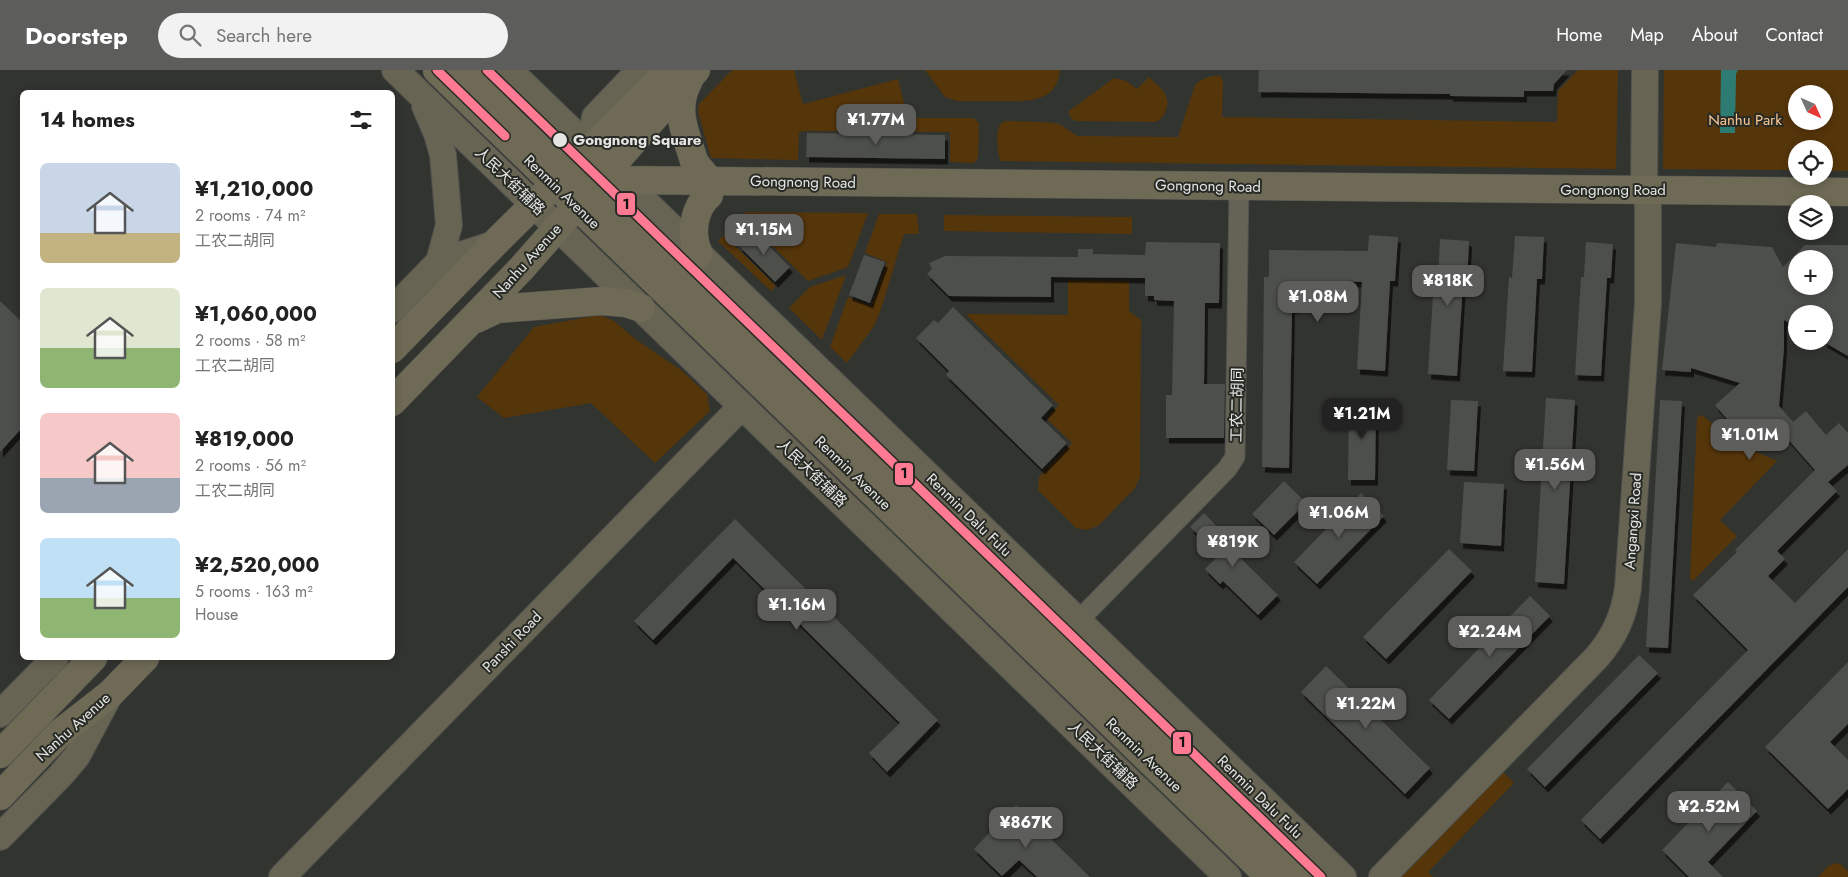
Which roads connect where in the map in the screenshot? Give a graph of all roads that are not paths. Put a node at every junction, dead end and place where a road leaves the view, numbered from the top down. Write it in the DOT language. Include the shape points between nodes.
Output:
graph roads {
  1 [pos="437,70"];
  2 [pos="468,70"];
  3 [pos="509,70"];
  4 [pos="640,70"];
  5 [pos="1645,70"];
  6 [pos="686,71"];
  7 [pos="402,77"];
  8 [pos="590,149"];
  9 [pos="562,176"];
  10 [pos="603,188"];
  11 [pos="709,188"];
  12 [pos="1239,192"];
  13 [pos="1848,192"];
  14 [pos="1646,197"];
  15 [pos="534,204"];
  16 [pos="1788,205"];
  17 [pos="1833,205"];
  18 [pos="1848,205"];
  19 [pos="558,227"];
  20 [pos="494,244"];
  21 [pos="699,254"];
  22 [pos="439,262"];
  23 [pos="395,307"];
  24 [pos="641,308"];
  25 [pos="467,325"];
  26 [pos="395,346"];
  27 [pos="395,399"];
  28 [pos="742,406"];
  29 [pos="1078,621"];
  30 [pos="53,660"];
  31 [pos="92,660"];
  32 [pos="143,660"];
  33 [pos="110,694"];
  34 [pos="0,714"];
  35 [pos="0,754"];
  36 [pos="0,796"];
  37 [pos="0,837"];
  38 [pos="282,877"];
  39 [pos="1228,877"];
  40 [pos="1270,877"];
  41 [pos="1302,877"];
  42 [pos="1343,877"];
  43 [pos="1382,877"];
  1 -- 9 [label="main road, Renmin Avenue"];
  2 -- 9 [label="main road, Renmin Avenue"];
  3 -- 8 [label="main road, Renmin Dalu Fulu"];
  4 -- 8 [label="main road" via="595,117"];
  5 -- 14 [label="main road, Angangxi Road"];
  6 -- 8 [label="main road"];
  6 -- 10 [label="main road, Nanhu Avenue"];
  6 -- 11 [label="main road" via="680,115 694,161"];
  7 -- 15 [label="main road, 人民大街辅路"];
  7 -- 22 [label="main road" via="429,111 442,155 449,225"];
  8 -- 9 [label="main road"];
  8 -- 10 [label="main road, Renmin Dalu Fulu"];
  9 -- 10 [label="main road, Gongnong Road"];
  9 -- 15 [label="main road"];
  10 -- 11 [label="main road, Gongnong Road"];
  10 -- 19 [label="main road, Nanhu Avenue"];
  10 -- 21 [label="main road, Renmin Dalu Fulu"];
  10 -- 40 [label="main road, Renmin Avenue"];
  10 -- 41 [label="main road, Renmin Avenue"];
  11 -- 12 [label="main road, Gongnong Road"];
  11 -- 21 [label="main road" via="698,207 695,222 694,244"];
  12 -- 14 [label="main road, Gongnong Road"];
  12 -- 29 [label="street, 工农二胡同" via="1235,457 1227,469"];
  13 -- 14 [label="main road, Gongnong Road"];
  14 -- 16 [label="main road, Gongnong Road"];
  14 -- 43 [label="main road, Angangxi Road" via="1648,303 1628,588 1621,620 1615,634 1597,657"];
  15 -- 19 [label="main road, 人民大街辅路"];
  15 -- 20 [label="main road"];
  17 -- 18 [label="main road"];
  19 -- 24 [label="main road, 人民大街辅路"];
  19 -- 25 [label="main road, Nanhu Avenue"];
  20 -- 22 [label="main road"];
  20 -- 26 [label="main road"];
  21 -- 29 [label="main road, Renmin Dalu Fulu"];
  22 -- 23 [label="main road"];
  24 -- 25 [label="main road" via="602,301 497,309"];
  24 -- 28 [label="main road, 人民大街辅路"];
  25 -- 27 [label="main road, Nanhu Avenue"];
  28 -- 38 [label="main road, Panshi Road"];
  28 -- 39 [label="main road, 人民大街辅路"];
  29 -- 42 [label="main road, Renmin Dalu Fulu"];
  30 -- 34 [label="main road"];
  31 -- 35 [label="main road, Nanhu Avenue"];
  32 -- 33 [label="main road, Nanhu Avenue"];
  33 -- 36 [label="main road, Nanhu Avenue" via="60,733"];
  33 -- 37 [label="main road" via="77,756"];
}
